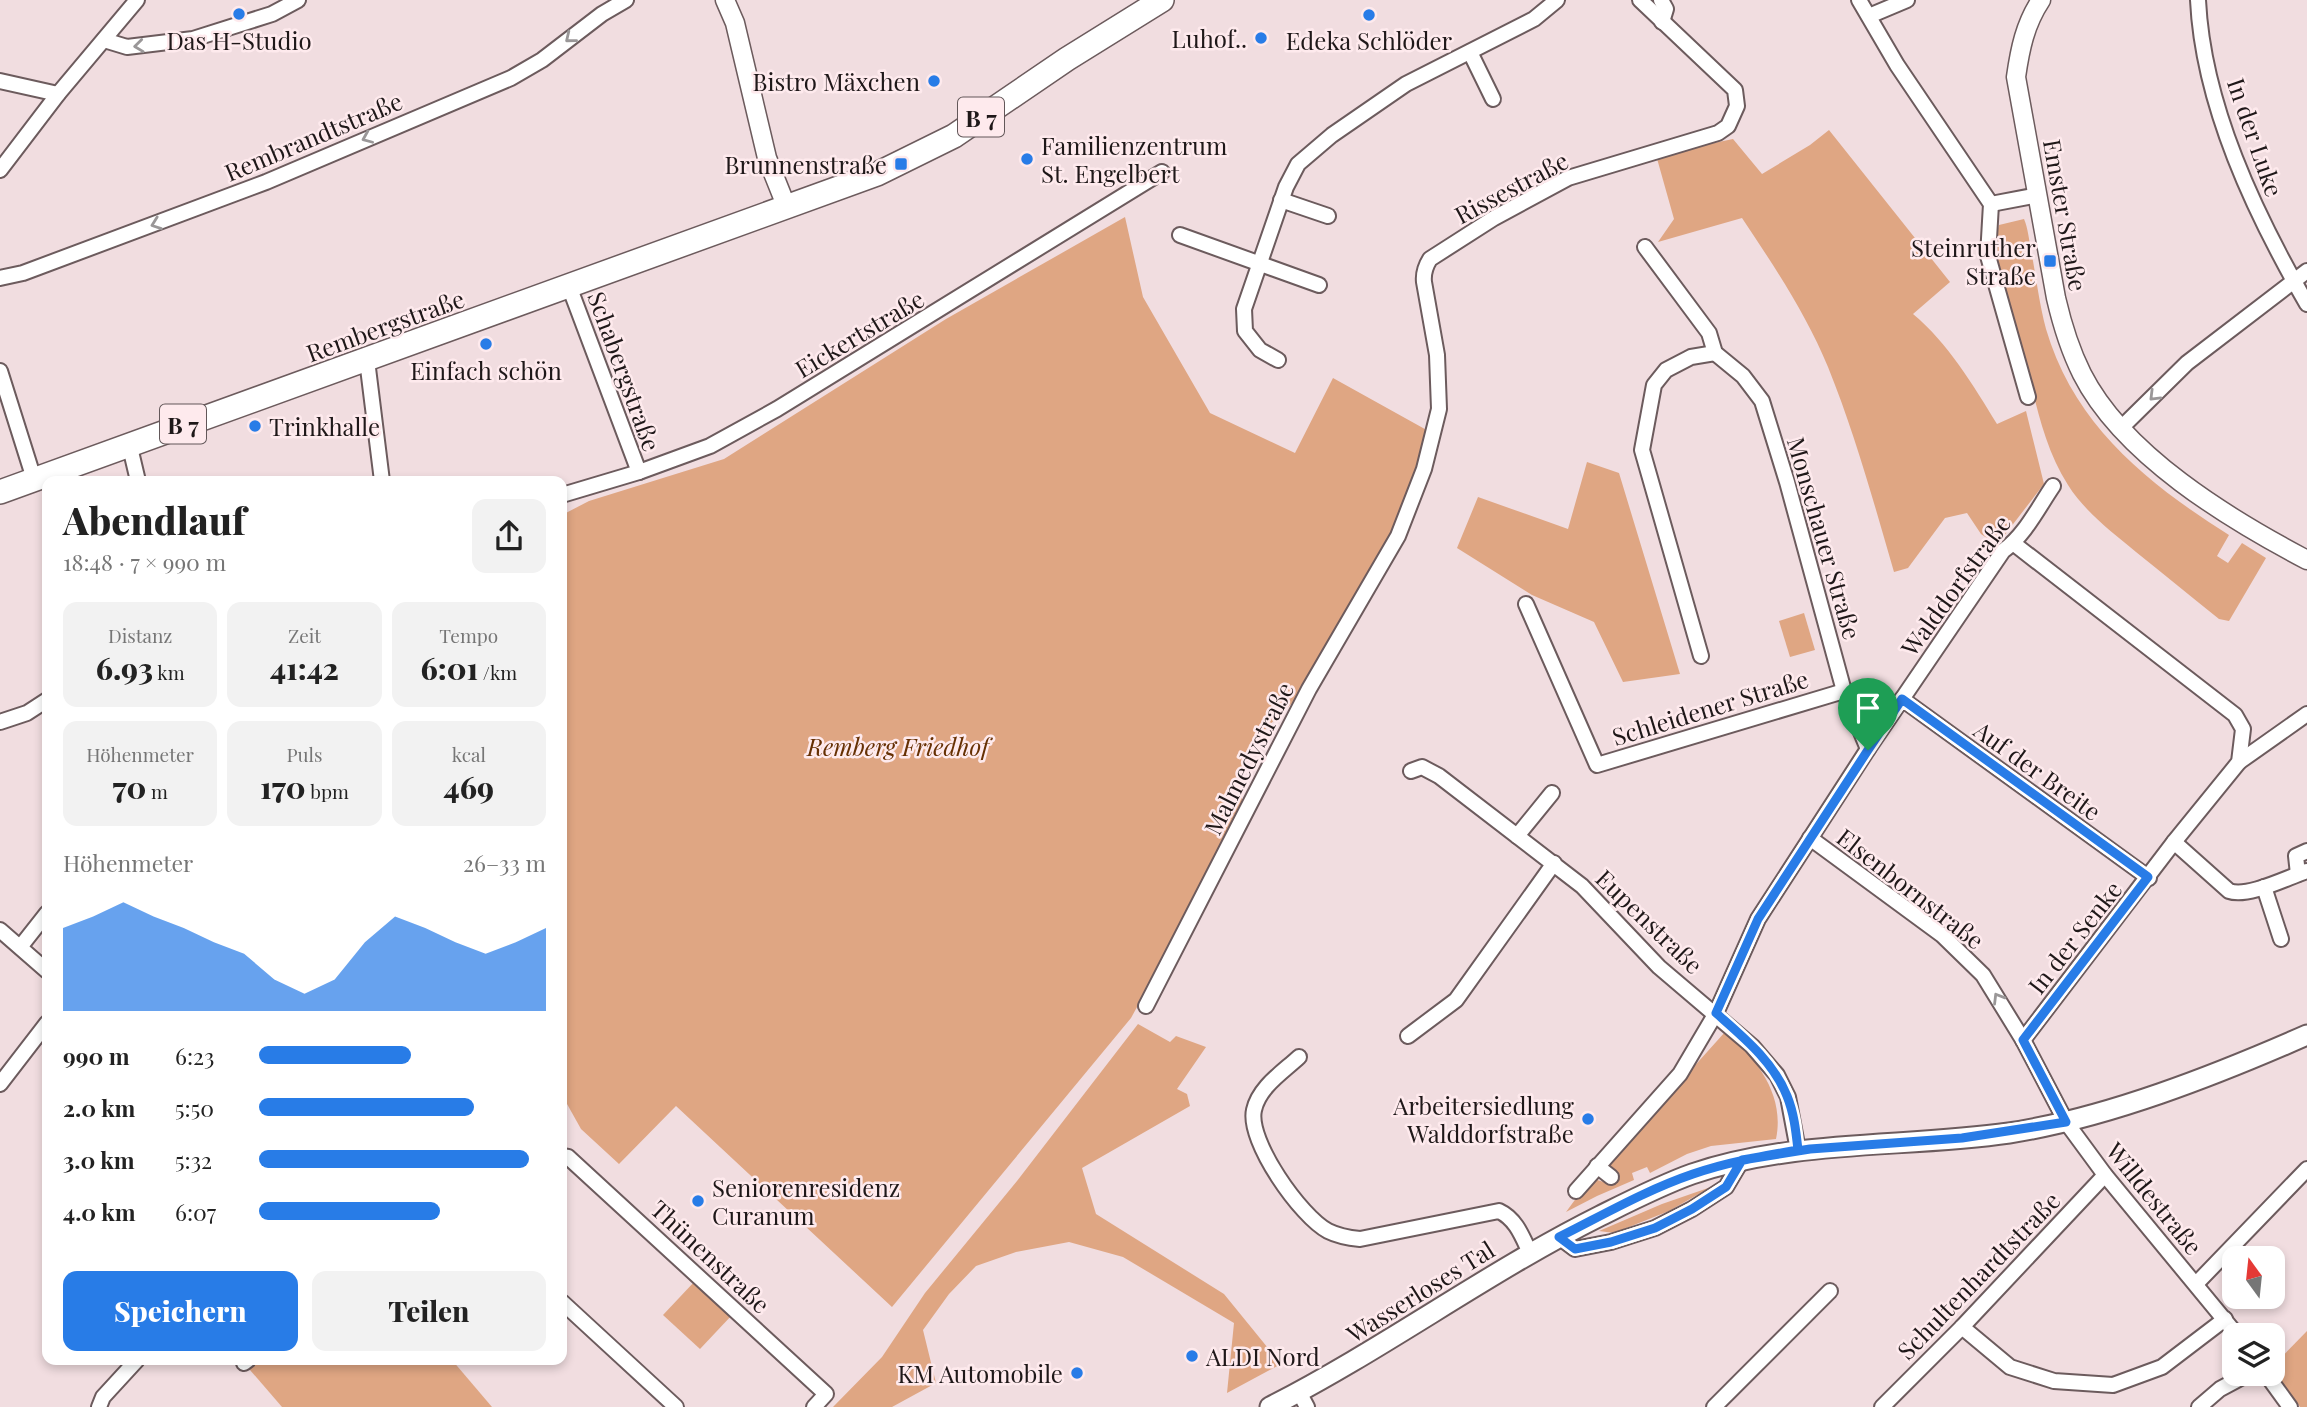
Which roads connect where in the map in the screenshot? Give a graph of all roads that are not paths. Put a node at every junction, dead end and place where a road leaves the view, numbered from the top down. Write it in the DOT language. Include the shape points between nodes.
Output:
graph roads {
  1 [pos="137,0"];
  2 [pos="298,0"];
  3 [pos="626,0"];
  4 [pos="725,0"];
  5 [pos="1162,0"];
  6 [pos="1557,0"];
  7 [pos="1640,0"];
  8 [pos="1661,0"];
  9 [pos="1859,0"];
  10 [pos="1908,0"];
  11 [pos="2041,0"];
  12 [pos="2198,0"];
  13 [pos="1870,16"];
  14 [pos="1662,22"];
  15 [pos="104,40"];
  16 [pos="1471,51"];
  17 [pos="0,81"];
  18 [pos="58,94"];
  19 [pos="1493,99"];
  20 [pos="0,170"];
  21 [pos="1162,172"];
  22 [pos="2038,195"];
  23 [pos="1281,200"];
  24 [pos="1991,204"];
  25 [pos="787,208"];
  26 [pos="1328,216"];
  27 [pos="1180,235"];
  28 [pos="1645,247"];
  29 [pos="1259,263"];
  30 [pos="2307,271"];
  31 [pos="0,278"];
  32 [pos="2294,281"];
  33 [pos="1319,285"];
  34 [pos="569,286"];
  35 [pos="2307,304"];
  36 [pos="1715,353"];
  37 [pos="366,360"];
  38 [pos="1278,360"];
  39 [pos="0,371"];
  40 [pos="2028,397"];
  41 [pos="2120,429"];
  42 [pos="130,443"];
  43 [pos="639,472"];
  44 [pos="137,476"];
  45 [pos="381,476"];
  46 [pos="34,479"];
  47 [pos="2053,486"];
  48 [pos="0,492"];
  49 [pos="567,494"];
  50 [pos="1398,536"];
  51 [pos="2013,543"];
  52 [pos="2307,560"];
  53 [pos="1526,604"];
  54 [pos="1701,656"];
  55 [pos="1844,691"];
  56 [pos="1902,699"];
  57 [pos="42,703"];
  58 [pos="2307,714"];
  59 [pos="0,722"];
  60 [pos="1868,750"];
  61 [pos="2239,762"];
  62 [pos="1411,771"];
  63 [pos="1552,793"];
  64 [pos="1517,836"];
  65 [pos="1810,838"];
  66 [pos="2174,842"];
  67 [pos="2307,851"];
  68 [pos="1554,863"];
  69 [pos="2302,872"];
  70 [pos="2148,877"];
  71 [pos="2264,887"];
  72 [pos="42,919"];
  73 [pos="0,930"];
  74 [pos="2281,939"];
  75 [pos="21,946"];
  76 [pos="42,966"];
  77 [pos="1146,1006"];
  78 [pos="1716,1013"];
  79 [pos="42,1029"];
  80 [pos="2307,1035"];
  81 [pos="1408,1036"];
  82 [pos="2023,1040"];
  83 [pos="1299,1057"];
  84 [pos="0,1084"];
  85 [pos="2066,1122"];
  86 [pos="1798,1150"];
  87 [pos="567,1157"];
  88 [pos="1742,1160"];
  89 [pos="1597,1166"];
  90 [pos="2307,1169"];
  91 [pos="2105,1174"];
  92 [pos="1611,1177"];
  93 [pos="1576,1191"];
  94 [pos="1559,1237"];
  95 [pos="1530,1253"];
  96 [pos="2196,1284"];
  97 [pos="1830,1291"];
  98 [pos="567,1306"];
  99 [pos="2225,1319"];
  100 [pos="2228,1323"];
  101 [pos="1962,1327"];
  102 [pos="132,1365"];
  103 [pos="2226,1386"];
  104 [pos="2275,1386"];
  105 [pos="1303,1399"];
  106 [pos="99,1407"];
  107 [pos="676,1407"];
  108 [pos="814,1407"];
  109 [pos="1270,1407"];
  110 [pos="1714,1407"];
  111 [pos="1882,1407"];
  112 [pos="2199,1407"];
  113 [pos="2290,1407"];
  1 -- 15 [label="street"];
  2 -- 15 [label="street, one-way" via="272,14 193,39 127,47"];
  3 -- 31 [label="street, Rembrandtstraße, one-way" via="511,78 255,186 23,274"];
  4 -- 25 [label="street" via="735,23 767,158"];
  5 -- 25 [label="main road, B 7" via="954,136 877,174"];
  6 -- 16 [label="street" via="1534,19"];
  7 -- 14 [label="street, Rissestraße"];
  8 -- 14 [label="street" via="1666,9"];
  9 -- 13 [label="street"];
  10 -- 13 [label="street"];
  11 -- 22 [label="street, Emster Straße" via="2021,42 2016,78"];
  12 -- 32 [label="street, In der Luke" via="2200,34 2223,124 2259,215"];
  13 -- 24 [label="street" via="1897,65"];
  14 -- 50 [label="street, Rissestraße" via="1735,90 1737,106 1728,126 1697,140 1568,178 1430,259 1423,272 1437,355 1440,409 1424,469"];
  15 -- 18 [label="street"];
  16 -- 19 [label="street"];
  16 -- 23 [label="street" via="1406,84 1332,135 1298,164"];
  17 -- 18 [label="street"];
  18 -- 20 [label="street"];
  21 -- 43 [label="street, Eickertstraße" via="777,409 710,446"];
  22 -- 24 [label="street"];
  22 -- 41 [label="street, Emster Straße" via="2061,320 2082,375"];
  23 -- 26 [label="street"];
  23 -- 29 [label="street"];
  24 -- 40 [label="street" via="1988,256"];
  25 -- 34 [label="main road, Rembergstraße / B 7"];
  27 -- 29 [label="street"];
  28 -- 36 [label="street, Monschauer Straße" via="1709,333"];
  29 -- 33 [label="street"];
  29 -- 38 [label="street" via="1244,309 1245,331 1260,350"];
  30 -- 32 [label="street"];
  32 -- 35 [label="street, In der Luke"];
  32 -- 41 [label="street, one-way" via="2187,363"];
  34 -- 37 [label="main road, Rembergstraße / B 7"];
  34 -- 43 [label="street, Schabergstraße"];
  36 -- 54 [label="street" via="1666,370 1654,385 1642,450"];
  36 -- 55 [label="street, Monschauer Straße" via="1743,376 1762,401"];
  37 -- 42 [label="main road, Rembergstraße / B 7"];
  37 -- 45 [label="street"];
  39 -- 46 [label="street"];
  41 -- 52 [label="street, Emster Straße" via="2206,500"];
  42 -- 44 [label="street"];
  42 -- 46 [label="main road, Rembergstraße / B 7"];
  43 -- 49 [label="street, Eickertstraße"];
  46 -- 48 [label="main road, Rembergstraße / B 7"];
  47 -- 51 [label="street, Walddorfstraße"];
  50 -- 77 [label="street, Malmedystraße" via="1309,689"];
  51 -- 56 [label="street, Walddorfstraße" via="2003,551"];
  51 -- 61 [label="street" via="2235,715 2243,729"];
  53 -- 55 [label="street, Schleidener Straße" via="1598,765"];
  55 -- 60 [label="street, Monschauer Straße"];
  56 -- 60 [label="street, Walddorfstraße"];
  56 -- 70 [label="street, Auf der Breite"];
  57 -- 59 [label="street"];
  58 -- 61 [label="street, In der Senke"];
  60 -- 65 [label="street, Walddorfstraße"];
  61 -- 66 [label="street, In der Senke"];
  62 -- 64 [label="street, Eupenstraße" via="1422,767 1439,776"];
  63 -- 64 [label="street"];
  64 -- 68 [label="street, Eupenstraße"];
  65 -- 78 [label="street, Walddorfstraße" via="1758,919"];
  82 -- 65 [label="street, Elsenbornstraße, one-way" via="1983,975 1942,935"];
  66 -- 70 [label="street, In der Senke"];
  66 -- 71 [label="street" via="2229,891"];
  67 -- 69 [label="street" via="2297,856"];
  68 -- 78 [label="street, Eupenstraße" via="1659,967"];
  68 -- 81 [label="street" via="1456,1000"];
  69 -- 71 [label="street"];
  70 -- 82 [label="street, In der Senke"];
  71 -- 74 [label="street"];
  72 -- 75 [label="street"];
  73 -- 75 [label="street"];
  75 -- 76 [label="street"];
  78 -- 86 [label="street, Eupenstraße" via="1777,1075 1788,1097"];
  78 -- 89 [label="street, Walddorfstraße" via="1680,1074"];
  79 -- 84 [label="street"];
  80 -- 85 [label="main road, Wasserloses Tal" via="2179,1086"];
  82 -- 85 [label="street, Elsenbornstraße"];
  83 -- 95 [label="street" via="1268,1084 1253,1112 1253,1126 1266,1159 1293,1197 1326,1231 1360,1239 1499,1211 1516,1223"];
  85 -- 86 [label="main road, Wasserloses Tal" via="1962,1138"];
  85 -- 91 [label="street, Willdestraße"];
  86 -- 88 [label="main road, Wasserloses Tal"];
  87 -- 108 [label="street, Thünenstraße" via="826,1394"];
  88 -- 94 [label="main road, Wasserloses Tal" via="1636,1198"];
  88 -- 94 [label="street" via="1726,1187 1655,1228 1575,1249"];
  89 -- 92 [label="street"];
  89 -- 93 [label="street, Walddorfstraße"];
  90 -- 96 [label="street"];
  91 -- 96 [label="street, Willdestraße"];
  91 -- 101 [label="street, Schultenhardtstraße"];
  94 -- 95 [label="main road, Wasserloses Tal"];
  95 -- 105 [label="main road, Wasserloses Tal"];
  96 -- 99 [label="street, Willdestraße"];
  97 -- 110 [label="street"];
  98 -- 107 [label="street"];
  99 -- 100 [label="street, Willdestraße"];
  99 -- 101 [label="street" via="2162,1367 2113,1385 2054,1381 2010,1367"];
  101 -- 111 [label="street, Schultenhardtstraße"];
  102 -- 106 [label="street"];
  103 -- 112 [label="street"];
  104 -- 113 [label="street"];
  105 -- 109 [label="main road, Wasserloses Tal"];
}
